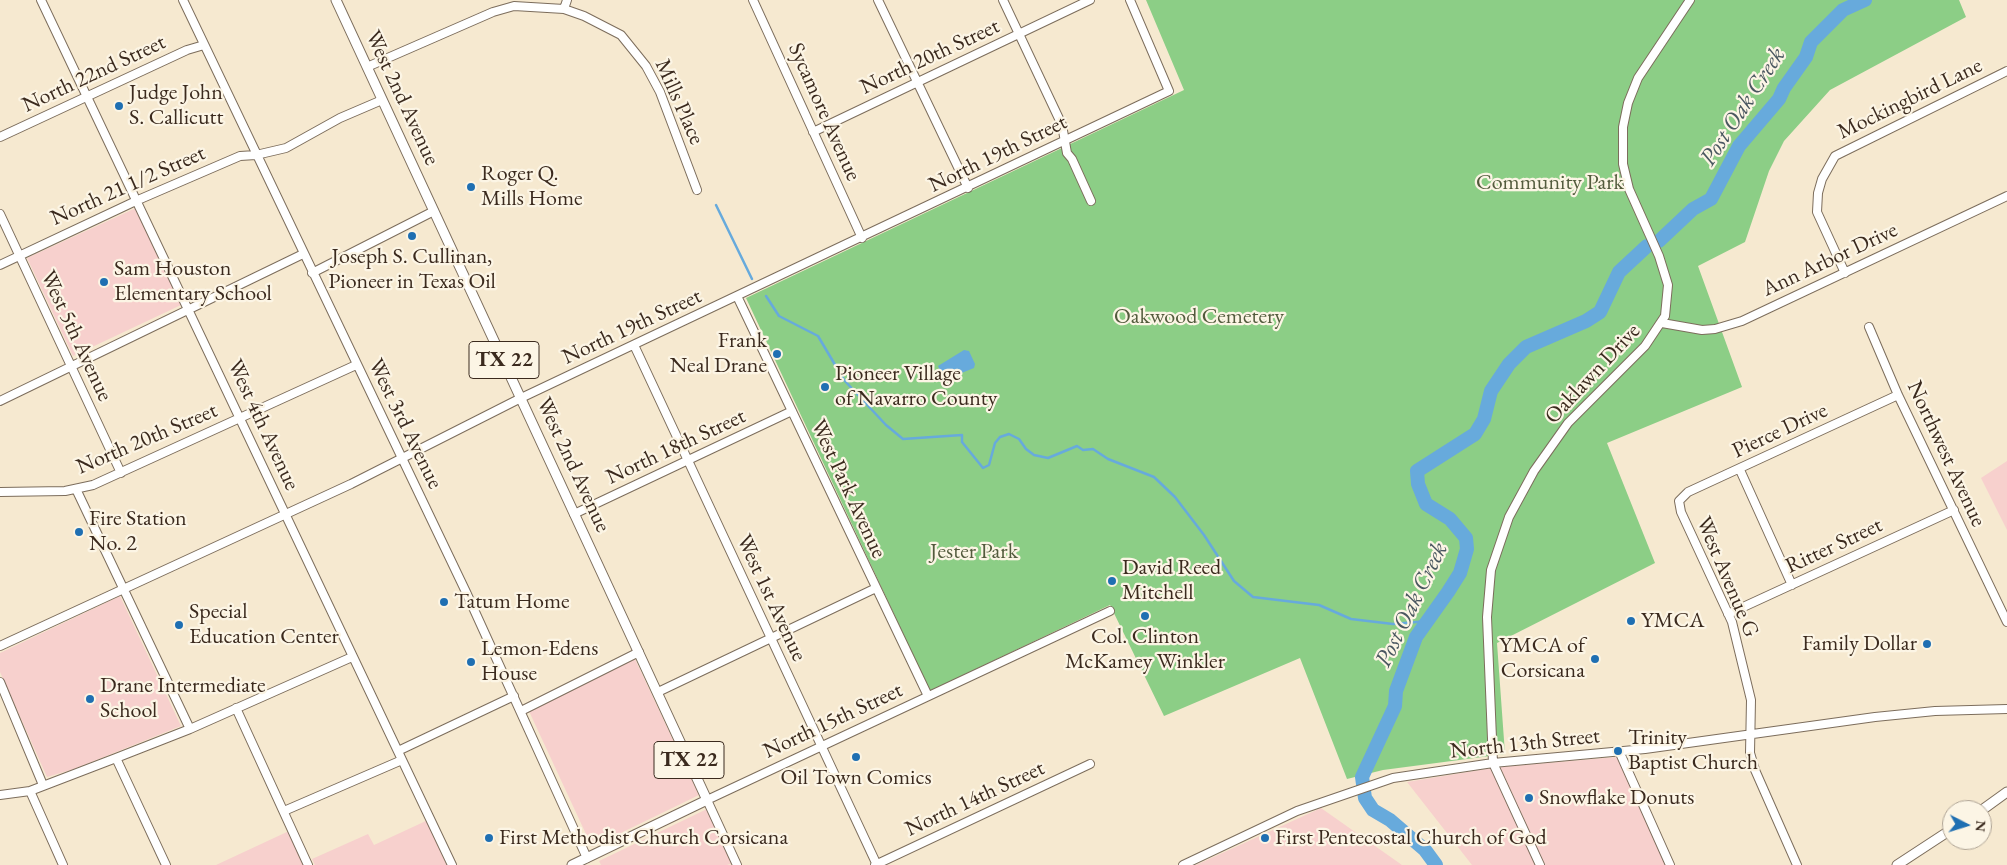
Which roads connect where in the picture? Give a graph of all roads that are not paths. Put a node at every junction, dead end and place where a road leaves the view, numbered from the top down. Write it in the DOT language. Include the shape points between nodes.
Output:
graph roads {
  1 [pos="41,0"];
  2 [pos="183,0"];
  3 [pos="336,0"];
  4 [pos="567,0"];
  5 [pos="754,0"];
  6 [pos="878,0"];
  7 [pos="1003,0"];
  8 [pos="1090,0"];
  9 [pos="1130,0"];
  10 [pos="1690,0"];
  11 [pos="564,9"];
  12 [pos="1018,34"];
  13 [pos="204,45"];
  14 [pos="367,67"];
  15 [pos="2007,71"];
  16 [pos="916,83"];
  17 [pos="87,97"];
  18 [pos="382,100"];
  19 [pos="813,132"];
  20 [pos="0,137"];
  21 [pos="1064,141"];
  22 [pos="256,156"];
  23 [pos="968,188"];
  24 [pos="697,190"];
  25 [pos="2007,196"];
  26 [pos="138,200"];
  27 [pos="1091,201"];
  28 [pos="434,211"];
  29 [pos="0,214"];
  30 [pos="862,238"];
  31 [pos="303,254"];
  32 [pos="19,255"];
  33 [pos="0,265"];
  34 [pos="312,273"];
  35 [pos="1846,273"];
  36 [pos="738,296"];
  37 [pos="189,308"];
  38 [pos="1662,323"];
  39 [pos="1869,327"];
  40 [pos="634,345"];
  41 [pos="356,365"];
  42 [pos="71,366"];
  43 [pos="1898,396"];
  44 [pos="521,398"];
  45 [pos="0,401"];
  46 [pos="792,412"];
  47 [pos="241,418"];
  48 [pos="401,458"];
  49 [pos="688,460"];
  50 [pos="1740,470"];
  51 [pos="121,473"];
  52 [pos="76,489"];
  53 [pos="0,492"];
  54 [pos="1679,501"];
  55 [pos="1954,510"];
  56 [pos="285,514"];
  57 [pos="574,514"];
  58 [pos="1792,585"];
  59 [pos="876,588"];
  60 [pos="124,589"];
  61 [pos="1110,611"];
  62 [pos="1728,614"];
  63 [pos="2007,622"];
  64 [pos="771,638"];
  65 [pos="0,646"];
  66 [pos="639,652"];
  67 [pos="352,657"];
  68 [pos="0,682"];
  69 [pos="658,692"];
  70 [pos="514,696"];
  71 [pos="928,696"];
  72 [pos="236,708"];
  73 [pos="2007,709"];
  74 [pos="521,710"];
  75 [pos="190,728"];
  76 [pos="1751,734"];
  77 [pos="822,746"];
  78 [pos="398,751"];
  79 [pos="1619,751"];
  80 [pos="116,758"];
  81 [pos="402,760"];
  82 [pos="1493,763"];
  83 [pos="1090,764"];
  84 [pos="43,784"];
  85 [pos="30,791"];
  86 [pos="2007,792"];
  87 [pos="0,795"];
  88 [pos="708,800"];
  89 [pos="1992,803"];
  90 [pos="284,811"];
  91 [pos="1942,836"];
  92 [pos="588,861"];
  93 [pos="1795,864"];
  94 [pos="62,865"];
  95 [pos="166,865"];
  96 [pos="308,865"];
  97 [pos="452,865"];
  98 [pos="572,865"];
  99 [pos="737,865"];
  100 [pos="876,865"];
  101 [pos="1183,865"];
  102 [pos="1540,865"];
  103 [pos="1670,865"];
  104 [pos="1897,865"];
  1 -- 17 [label="street, West 4th Avenue"];
  2 -- 13 [label="street, West 3rd Avenue"];
  3 -- 14 [label="main road, West 2nd Avenue / TX 22"];
  4 -- 11 [label="street"];
  5 -- 19 [label="street, Sycamore Avenue"];
  6 -- 16 [label="street"];
  7 -- 12 [label="street"];
  8 -- 12 [label="street, North 20th Street"];
  9 -- 21 [label="street, North 19th Street" via="1169,90"];
  10 -- 38 [label="street, Oaklawn Drive" via="1638,78 1623,127 1622,162 1629,189 1659,256 1668,285 1668,304"];
  11 -- 14 [label="street, Mills Place" via="514,6 493,12"];
  11 -- 24 [label="street, Mills Place" via="601,23 621,35 634,49 660,92"];
  12 -- 16 [label="street, North 20th Street"];
  12 -- 21 [label="street" via="1062,124"];
  13 -- 17 [label="street, North 22nd Street"];
  13 -- 22 [label="street, West 3rd Avenue"];
  14 -- 18 [label="main road, West 2nd Avenue / TX 22"];
  15 -- 35 [label="street, Mockingbird Lane" via="1835,156 1822,179 1817,212"];
  16 -- 19 [label="street, North 20th Street"];
  16 -- 23 [label="street"];
  17 -- 20 [label="street, North 22nd Street"];
  17 -- 26 [label="street, West 4th Avenue"];
  18 -- 22 [label="street, North 21 1/2 Street" via="340,118 286,148"];
  18 -- 28 [label="main road, West 2nd Avenue / TX 22"];
  19 -- 30 [label="street, Sycamore Avenue"];
  21 -- 23 [label="street, North 19th Street"];
  21 -- 27 [label="street" via="1066,153 1072,159"];
  22 -- 26 [label="street, North 21 1/2 Street" via="240,156"];
  22 -- 31 [label="street, West 3rd Avenue"];
  23 -- 30 [label="street, North 19th Street"];
  25 -- 35 [label="street, Ann Arbor Drive"];
  26 -- 32 [label="street, North 21 1/2 Street"];
  26 -- 37 [label="street, West 4th Avenue"];
  28 -- 34 [label="street"];
  28 -- 44 [label="main road, West 2nd Avenue / TX 22"];
  29 -- 32 [label="street, West 5th Avenue"];
  30 -- 36 [label="street, North 19th Street"];
  31 -- 34 [label="street, West 3rd Avenue"];
  31 -- 37 [label="street"];
  32 -- 33 [label="street, North 21 1/2 Street"];
  32 -- 42 [label="street, West 5th Avenue"];
  34 -- 41 [label="street, West 3rd Avenue"];
  35 -- 38 [label="street, Ann Arbor Drive" via="1742,321 1715,329 1685,329"];
  36 -- 40 [label="street, North 19th Street"];
  36 -- 46 [label="street, West Park Avenue"];
  37 -- 42 [label="street"];
  37 -- 47 [label="street, West 4th Avenue"];
  38 -- 82 [label="street, Oaklawn Drive" via="1645,346 1568,423 1518,497 1500,538 1487,601"];
  39 -- 43 [label="street, Northwest Avenue"];
  40 -- 44 [label="street, North 19th Street"];
  40 -- 49 [label="street, West 1st Avenue"];
  41 -- 47 [label="street, North 20th Street"];
  41 -- 48 [label="street, West 3rd Avenue"];
  42 -- 45 [label="street"];
  42 -- 51 [label="street, West 5th Avenue"];
  43 -- 50 [label="street, Pierce Drive"];
  43 -- 55 [label="street, Northwest Avenue"];
  44 -- 48 [label="street, North 19th Street"];
  44 -- 57 [label="main road, West 2nd Avenue / TX 22"];
  46 -- 49 [label="street, North 18th Street"];
  46 -- 59 [label="street, West Park Avenue"];
  47 -- 51 [label="street, North 20th Street"];
  47 -- 56 [label="street, West 4th Avenue"];
  48 -- 56 [label="street, North 19th Street"];
  48 -- 70 [label="street, West 3rd Avenue"];
  49 -- 57 [label="street, North 18th Street"];
  49 -- 64 [label="street, West 1st Avenue"];
  50 -- 54 [label="street, Pierce Drive" via="1688,492"];
  50 -- 58 [label="street"];
  51 -- 52 [label="street, North 20th Street"];
  52 -- 53 [label="street, North 20th Street"];
  52 -- 60 [label="street"];
  54 -- 62 [label="street, West Avenue G" via="1681,512"];
  55 -- 58 [label="street, Ritter Street"];
  55 -- 63 [label="street, Northwest Avenue"];
  56 -- 60 [label="street, North 19th Street"];
  56 -- 67 [label="street, West 4th Avenue"];
  57 -- 66 [label="main road, West 2nd Avenue / TX 22"];
  58 -- 62 [label="street, Ritter Street"];
  59 -- 64 [label="street"];
  59 -- 71 [label="street, West Park Avenue"];
  60 -- 65 [label="street, North 19th Street"];
  60 -- 75 [label="street"];
  61 -- 71 [label="street, North 15th Street"];
  62 -- 76 [label="street, West Avenue G" via="1738,641 1751,700"];
  64 -- 69 [label="street"];
  64 -- 77 [label="street, West 1st Avenue"];
  66 -- 69 [label="main road, West 2nd Avenue / TX 22"];
  66 -- 74 [label="street"];
  67 -- 72 [label="street"];
  67 -- 78 [label="street, West 4th Avenue"];
  68 -- 84 [label="street"];
  69 -- 88 [label="main road, West 2nd Avenue / TX 22"];
  70 -- 74 [label="street, West 3rd Avenue"];
  70 -- 78 [label="street"];
  71 -- 77 [label="street, North 15th Street"];
  72 -- 75 [label="street"];
  72 -- 90 [label="street"];
  73 -- 76 [label="street, North 13th Street" via="1918,712"];
  74 -- 92 [label="street, West 3rd Avenue"];
  75 -- 80 [label="street"];
  76 -- 79 [label="street, North 13th Street"];
  76 -- 93 [label="street, West Avenue G" via="1750,753 1754,770"];
  77 -- 88 [label="street, North 15th Street"];
  77 -- 100 [label="street, West 1st Avenue"];
  78 -- 81 [label="street, West 4th Avenue"];
  79 -- 82 [label="street, North 13th Street"];
  79 -- 103 [label="street"];
  80 -- 84 [label="street"];
  80 -- 95 [label="street"];
  81 -- 90 [label="street"];
  81 -- 97 [label="street, West 4th Avenue"];
  82 -- 101 [label="street, North 13th Street" via="1393,778 1341,795 1297,811"];
  82 -- 102 [label="street, Oaklawn Drive"];
  83 -- 100 [label="street, North 14th Street"];
  84 -- 85 [label="street"];
  85 -- 87 [label="street"];
  85 -- 94 [label="street"];
  86 -- 89 [label="main road"];
  88 -- 92 [label="main road, North 15th Street / TX 22"];
  88 -- 99 [label="street, West 2nd Avenue"];
  90 -- 96 [label="street"];
  91 -- 104 [label="main road"];
  92 -- 98 [label="main road, North 15th Street / TX 22"];
}
